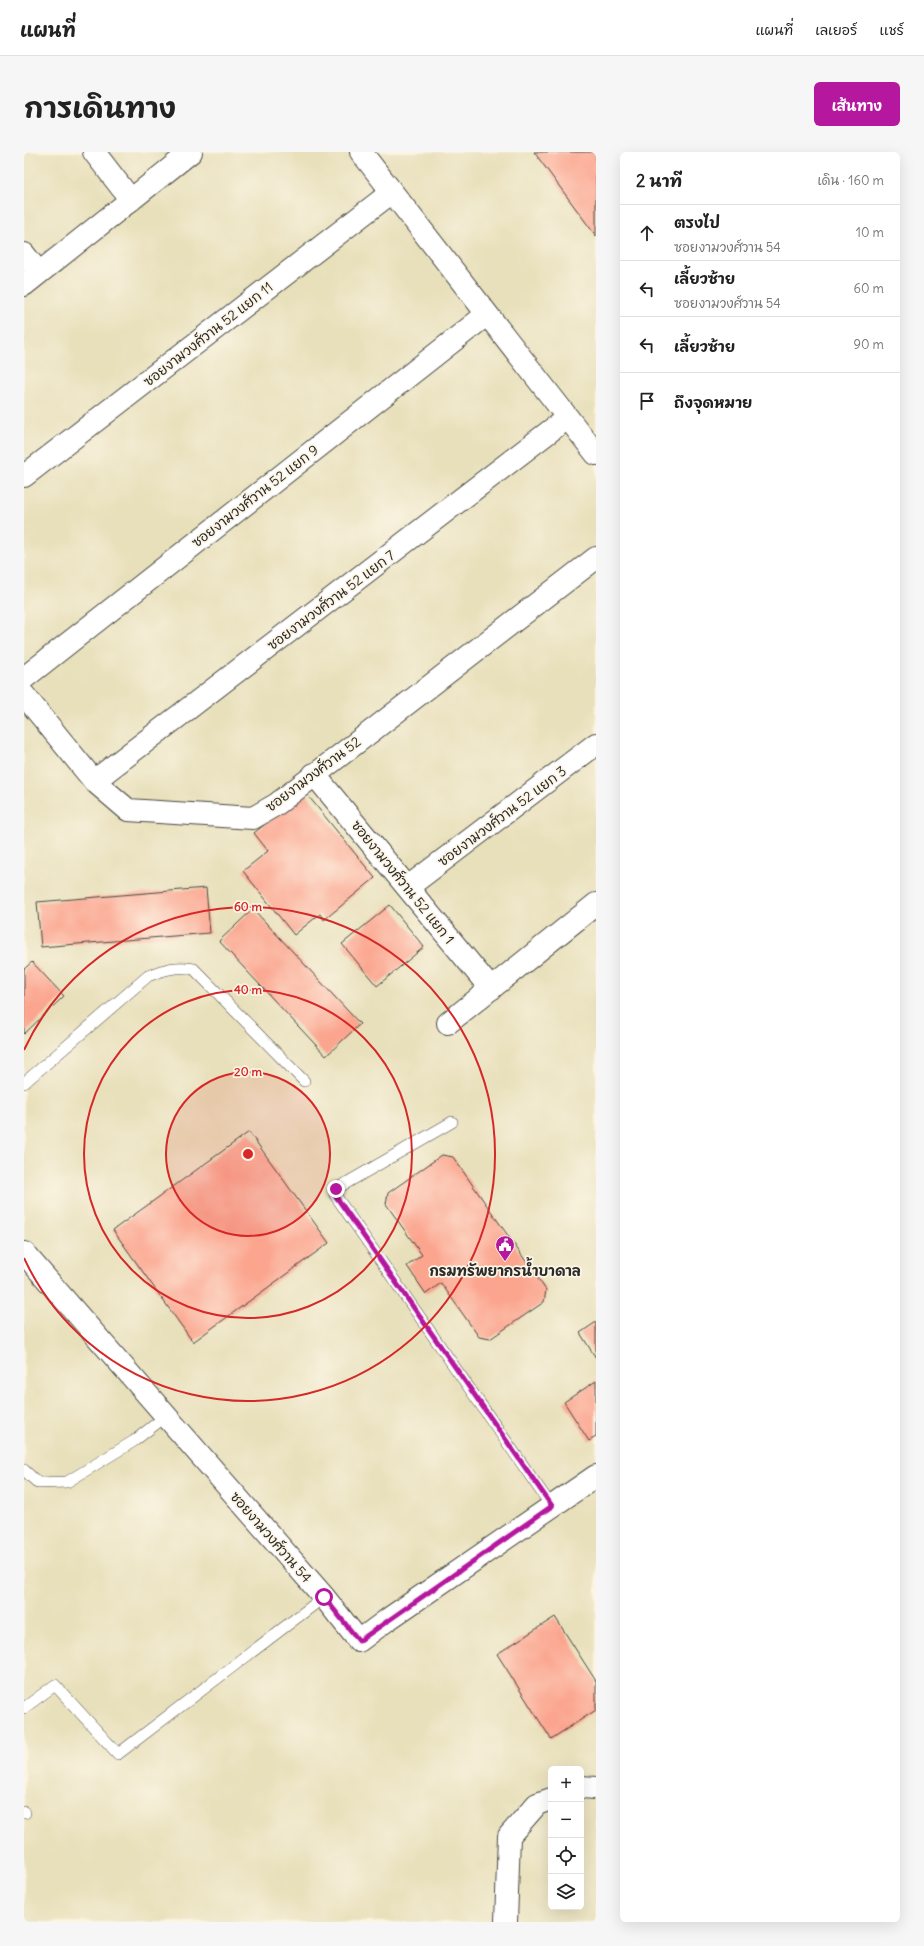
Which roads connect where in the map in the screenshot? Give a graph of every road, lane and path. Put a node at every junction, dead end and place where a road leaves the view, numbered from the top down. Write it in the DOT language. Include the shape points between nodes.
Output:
graph roads {
  1 [pos="94,152"];
  2 [pos="191,152"];
  3 [pos="361,152"];
  4 [pos="392,192"];
  5 [pos="131,200"];
  6 [pos="24,254"];
  7 [pos="32,279"];
  8 [pos="486,315"];
  9 [pos="567,418"];
  10 [pos="596,454"];
  11 [pos="24,476"];
  12 [pos="596,558"];
  13 [pos="24,678"];
  14 [pos="24,695"];
  15 [pos="596,744"];
  16 [pos="314,774"];
  17 [pos="94,781"];
  18 [pos="408,887"];
  19 [pos="596,904"];
  20 [pos="491,989"];
  21 [pos="448,1024"];
  22 [pos="304,1081"];
  23 [pos="24,1083"];
  24 [pos="452,1122"];
  25 [pos="24,1253"];
  26 [pos="166,1416"];
  27 [pos="24,1470"];
  28 [pos="596,1476"];
  29 [pos="552,1506"];
  30 [pos="324,1597"];
  31 [pos="24,1708"];
  32 [pos="584,1787"];
  33 [pos="596,1788"];
  34 [pos="548,1800"];
  35 [pos="506,1922"];
  1 -- 5 [label="street"];
  2 -- 5 [label="street"];
  3 -- 4 [label="street"];
  4 -- 8 [label="street"];
  4 -- 11 [label="street, ซอยงามวงศ์วาน 52 แยก 11"];
  5 -- 7 [label="street"];
  6 -- 7 [label="street"];
  8 -- 9 [label="street"];
  8 -- 13 [label="street, ซอยงามวงศ์วาน 52 แยก 9"];
  9 -- 10 [label="street"];
  9 -- 17 [label="street, ซอยงามวงศ์วาน 52 แยก 7"];
  12 -- 16 [label="street, ซอยงามวงศ์วาน 52"];
  14 -- 17 [label="street, ซอยงามวงศ์วาน 52"];
  15 -- 18 [label="street, ซอยงามวงศ์วาน 52 แยก 3"];
  16 -- 17 [label="street, ซอยงามวงศ์วาน 52" via="277,804 254,818 128,810"];
  16 -- 18 [label="street, ซอยงามวงศ์วาน 52 แยก 1"];
  18 -- 20 [label="street, ซอยงามวงศ์วาน 52 แยก 1"];
  19 -- 20 [label="street"];
  20 -- 21 [label="street"];
  22 -- 23 [label="lane" via="194,970 169,968 148,976"];
  24 -- 29 [label="lane" via="336,1189 335,1195"];
  25 -- 26 [label="street, ซอยงามวงศ์วาน 54"];
  26 -- 27 [label="lane" via="134,1441 67,1482 38,1483"];
  26 -- 30 [label="street, ซอยงามวงศ์วาน 54"];
  28 -- 29 [label="street, ซอยงามวงศ์วาน 54"];
  29 -- 30 [label="street, ซอยงามวงศ์วาน 54" via="359,1641"];
  30 -- 31 [label="lane" via="118,1754 55,1685"];
  32 -- 33 [label="street"];
  34 -- 35 [label="street" via="537,1804 509,1836"];
}
